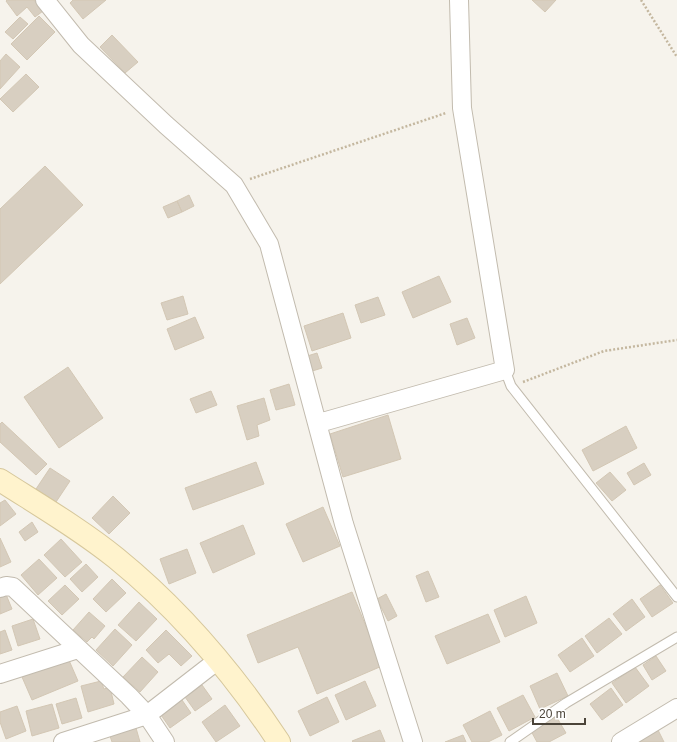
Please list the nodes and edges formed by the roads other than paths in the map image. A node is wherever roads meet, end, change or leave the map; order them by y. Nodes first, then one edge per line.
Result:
1 (45, 0) edge
2 (459, 0) edge
3 (508, 378) junction
4 (319, 423) junction
5 (1, 482) edge
6 (0, 588) edge
7 (677, 597) edge
8 (677, 637) edge
9 (78, 649) junction
10 (218, 660) junction
11 (0, 674) edge
12 (677, 708) edge
13 (147, 715) junction
14 (63, 742) edge
15 (165, 742) edge
16 (279, 742) edge
17 (413, 742) edge
18 (510, 742) edge
19 (621, 742) edge

1 - 4 street
2 - 3 street
3 - 4 street
3 - 7 lane
4 - 17 street
5 - 10 street
6 - 9 street
8 - 18 lane
9 - 11 street
9 - 13 street
10 - 13 street
10 - 16 street
12 - 19 street
13 - 14 street
13 - 15 street

